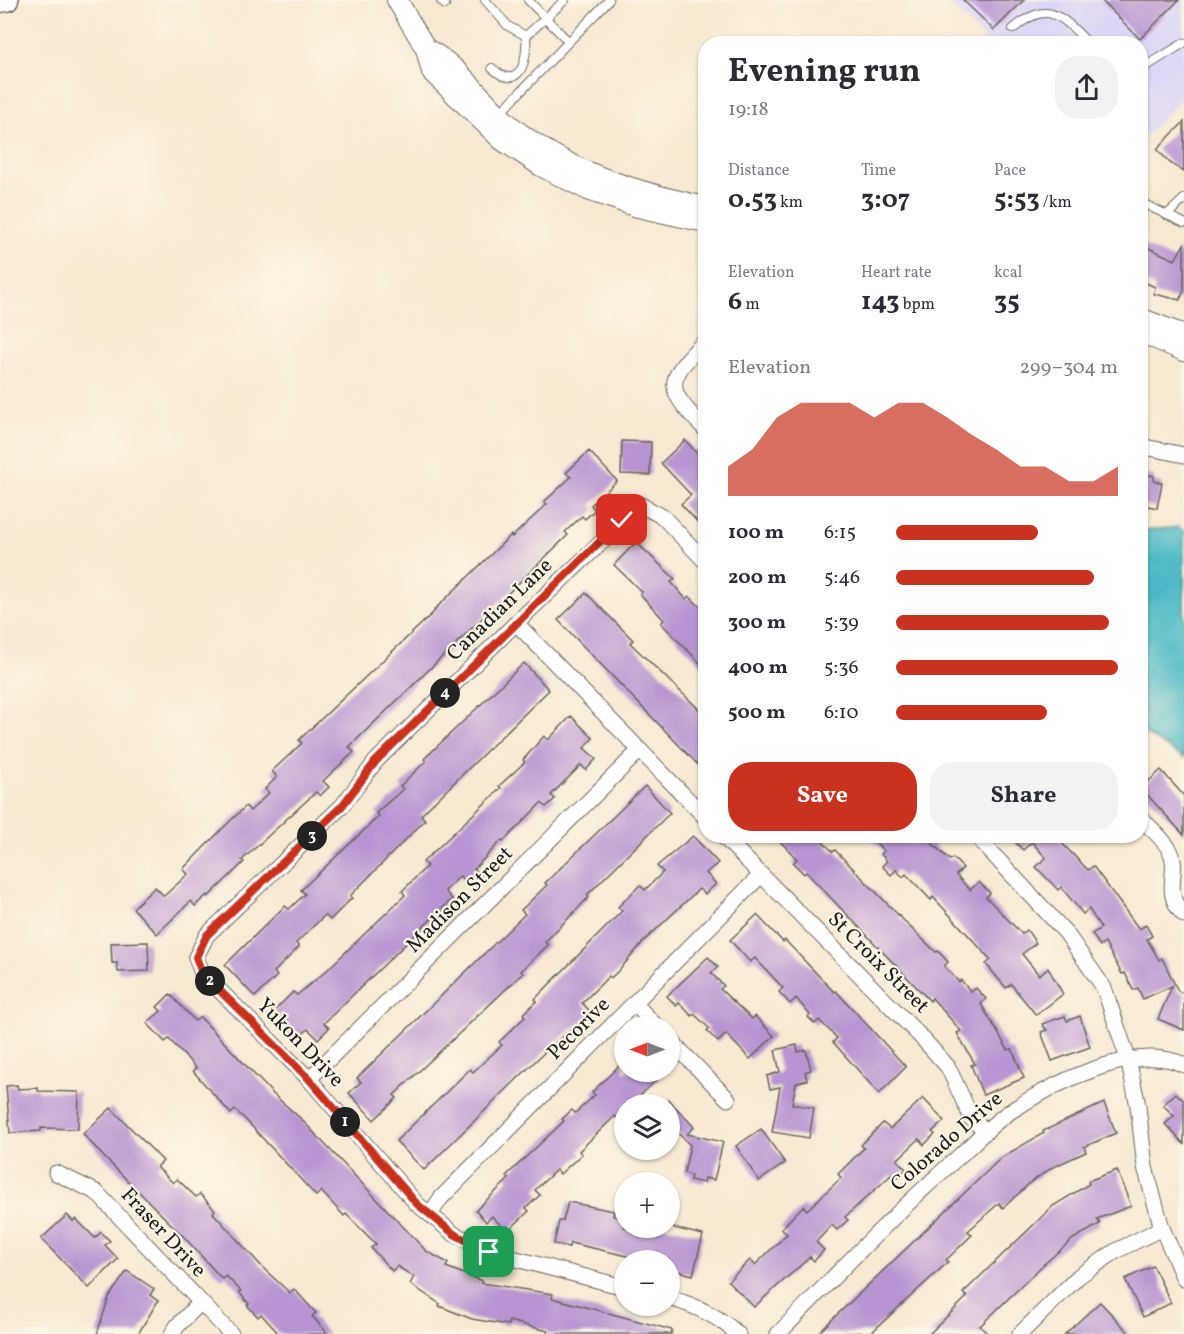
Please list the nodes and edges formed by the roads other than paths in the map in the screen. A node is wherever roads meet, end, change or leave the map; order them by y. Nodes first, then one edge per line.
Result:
1 (7, 0) edge
2 (397, 0) edge
3 (485, 0) edge
4 (528, 0) edge
5 (565, 0) edge
6 (609, 0) edge
7 (0, 1) edge
8 (546, 19) junction
9 (1013, 29) dead end
10 (526, 36) junction
11 (1081, 36) edge
12 (568, 41) junction
13 (1184, 43) edge
14 (1148, 65) edge
15 (492, 68) dead end
16 (493, 122) junction
17 (1184, 199) edge
18 (698, 205) edge
19 (1148, 206) edge
20 (1167, 215) junction
21 (698, 220) edge
22 (1184, 223) edge
23 (1148, 321) edge
24 (1184, 335) edge
25 (1148, 336) edge
26 (698, 348) edge
27 (1184, 351) edge
28 (698, 422) edge
29 (1148, 448) edge
30 (1184, 455) edge
31 (698, 554) edge
32 (516, 623) junction
33 (640, 750) junction
34 (698, 810) edge
35 (1148, 826) edge
36 (730, 843) edge
37 (982, 843) edge
38 (761, 874) junction
39 (1184, 915) edge
40 (196, 957) joint
41 (634, 1003) junction
42 (646, 1016) edge
43 (680, 1050) edge
44 (1128, 1059) junction
45 (1184, 1065) edge
46 (309, 1079) junction
47 (728, 1099) dead end
48 (986, 1132) junction
49 (56, 1173) dead end
50 (430, 1214) junction
51 (1162, 1228) junction
52 (1184, 1279) edge
53 (614, 1284) edge
54 (680, 1301) edge
55 (200, 1303) junction
56 (172, 1334) edge
57 (231, 1334) edge
58 (738, 1334) edge
59 (778, 1334) edge
60 (1020, 1334) edge

1 - 7 main road
2 - 16 street
3 - 10 lane
4 - 8 lane
5 - 8 lane
6 - 12 lane
8 - 10 lane
8 - 12 lane
9 - 11 lane
10 - 15 lane
12 - 16 lane
13 - 14 lane
16 - 18 street
16 - 21 street
17 - 20 lane
19 - 20 lane
20 - 22 lane
23 - 24 street
25 - 27 street
26 - 28 street
29 - 30 street
31 - 32 street, Canadian Lane
32 - 33 street
32 - 40 street, Canadian Lane
33 - 34 street
33 - 46 street, Madison Street
35 - 39 street
36 - 38 street, St Croix Street
37 - 44 street
38 - 41 street, Pecorive
38 - 48 street, St Croix Street
40 - 46 street, Yukon Drive
41 - 42 street
41 - 50 street, Pecorive
43 - 47 street
44 - 45 street, Colorado Drive
44 - 48 street, Colorado Drive
44 - 51 street
46 - 50 street, Yukon Drive
48 - 59 street, Colorado Drive
49 - 55 street, Fraser Drive
50 - 53 street, Yukon Drive
51 - 52 street
51 - 60 street
54 - 58 street
55 - 56 street
55 - 57 street, Fraser Drive

